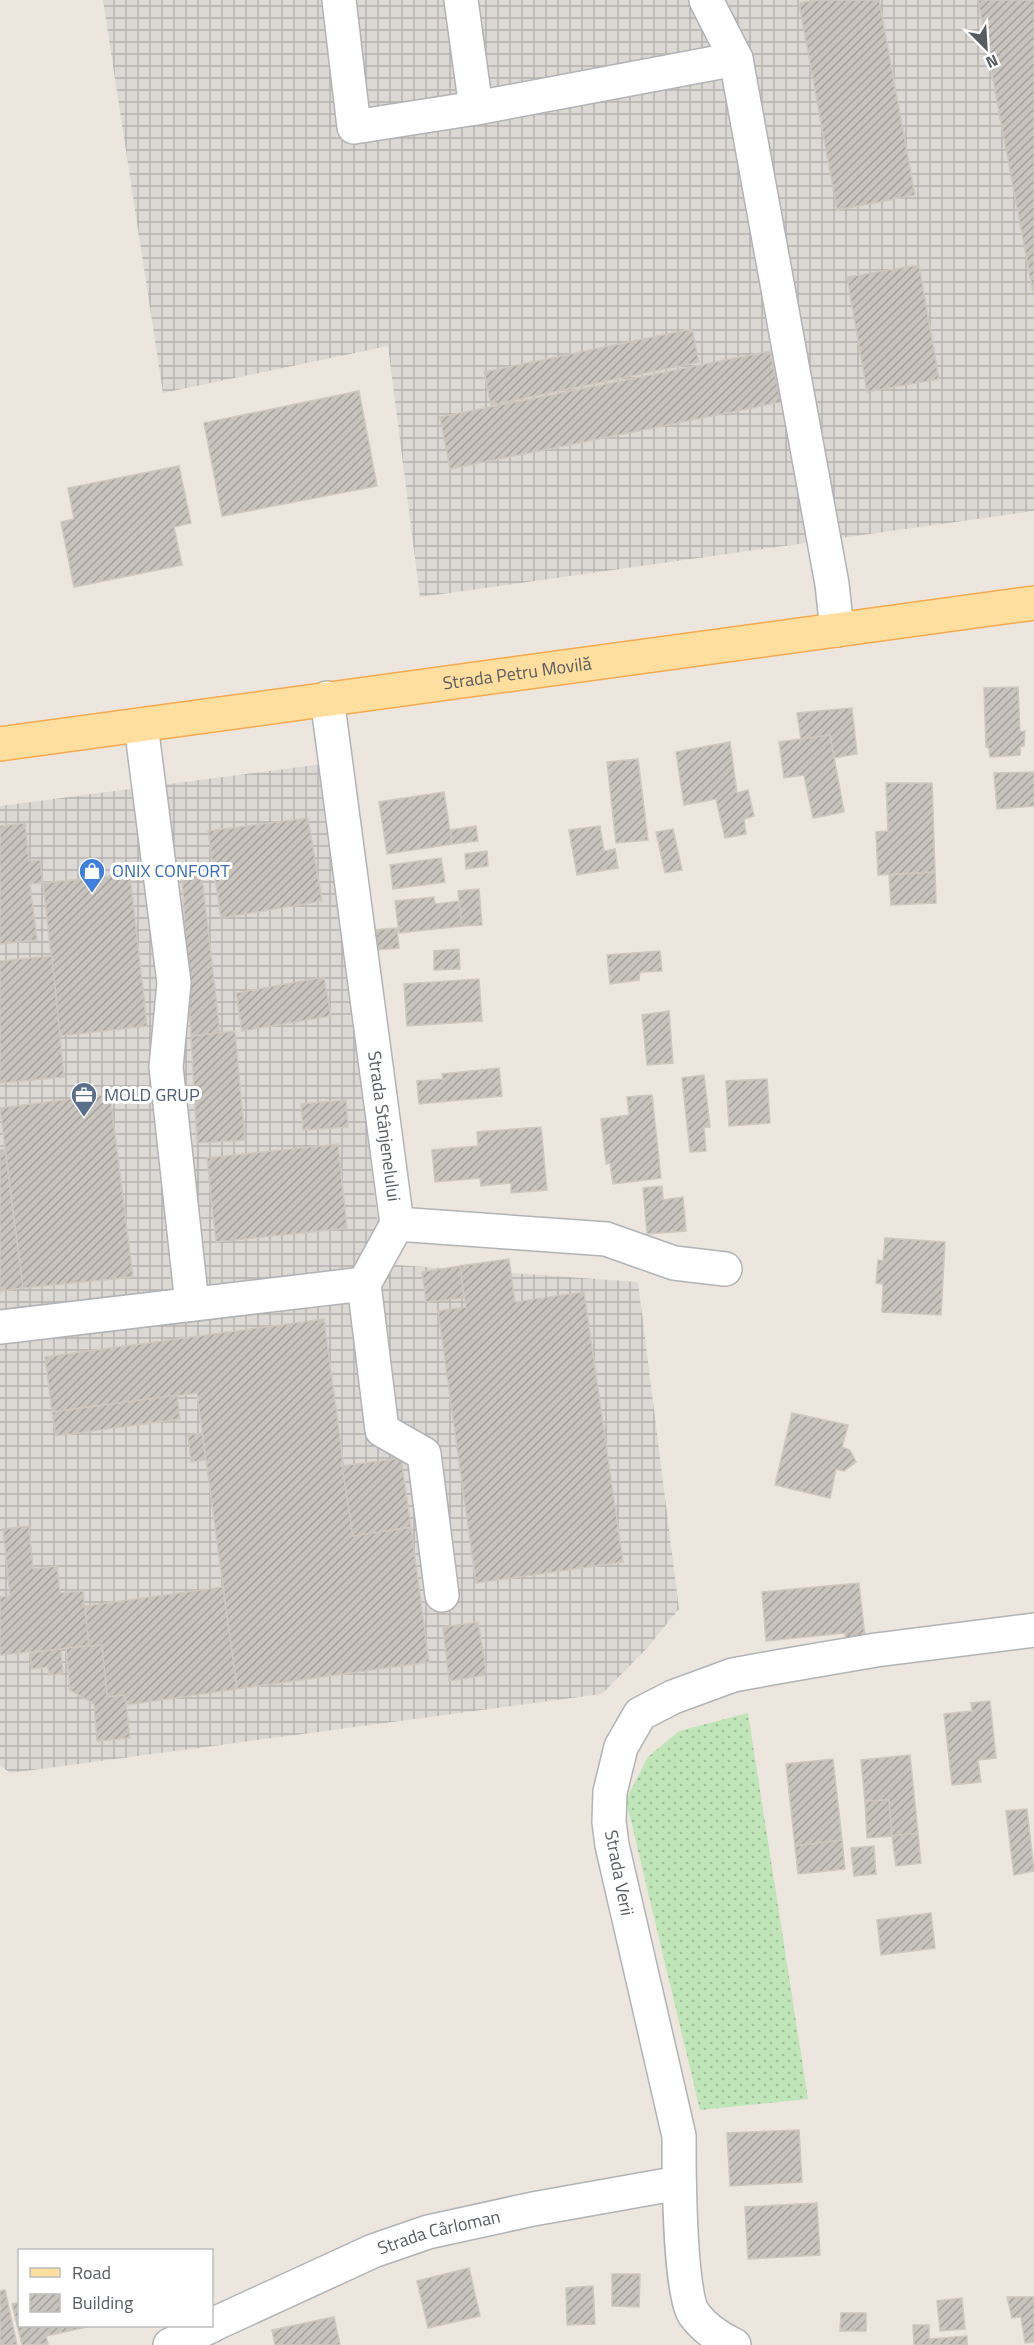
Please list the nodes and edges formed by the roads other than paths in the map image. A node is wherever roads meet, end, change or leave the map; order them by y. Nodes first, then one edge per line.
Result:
1 (339, 0) edge
2 (462, 0) edge
3 (706, 0) edge
4 (736, 59) junction
5 (476, 108) junction
6 (1034, 603) edge
7 (837, 630) junction
8 (327, 698) junction
9 (141, 724) junction
10 (0, 744) edge
11 (398, 1224) junction
12 (725, 1269) dead end
13 (364, 1284) junction
14 (192, 1304) junction
15 (0, 1328) edge
16 (442, 1595) dead end
17 (1034, 1630) edge
18 (679, 2183) junction
19 (213, 2324) edge
20 (207, 2327) edge
21 (170, 2345) edge
22 (734, 2345) edge

1 - 5 street
2 - 5 street
3 - 4 street
4 - 5 street
4 - 7 street
6 - 7 main road, Strada Petru Movilă
7 - 8 main road, Strada Petru Movilă
8 - 9 main road, Strada Petru Movilă
8 - 11 street, Strada Stânjenelului
9 - 10 main road, Strada Petru Movilă
9 - 14 street
11 - 12 street, Strada Stânjenelului
11 - 13 street
13 - 14 street
13 - 16 street
14 - 15 street
17 - 18 street, Strada Verii
18 - 19 street, Strada Cârloman
18 - 22 street, Strada Verii
20 - 21 street, Strada Cârloman

